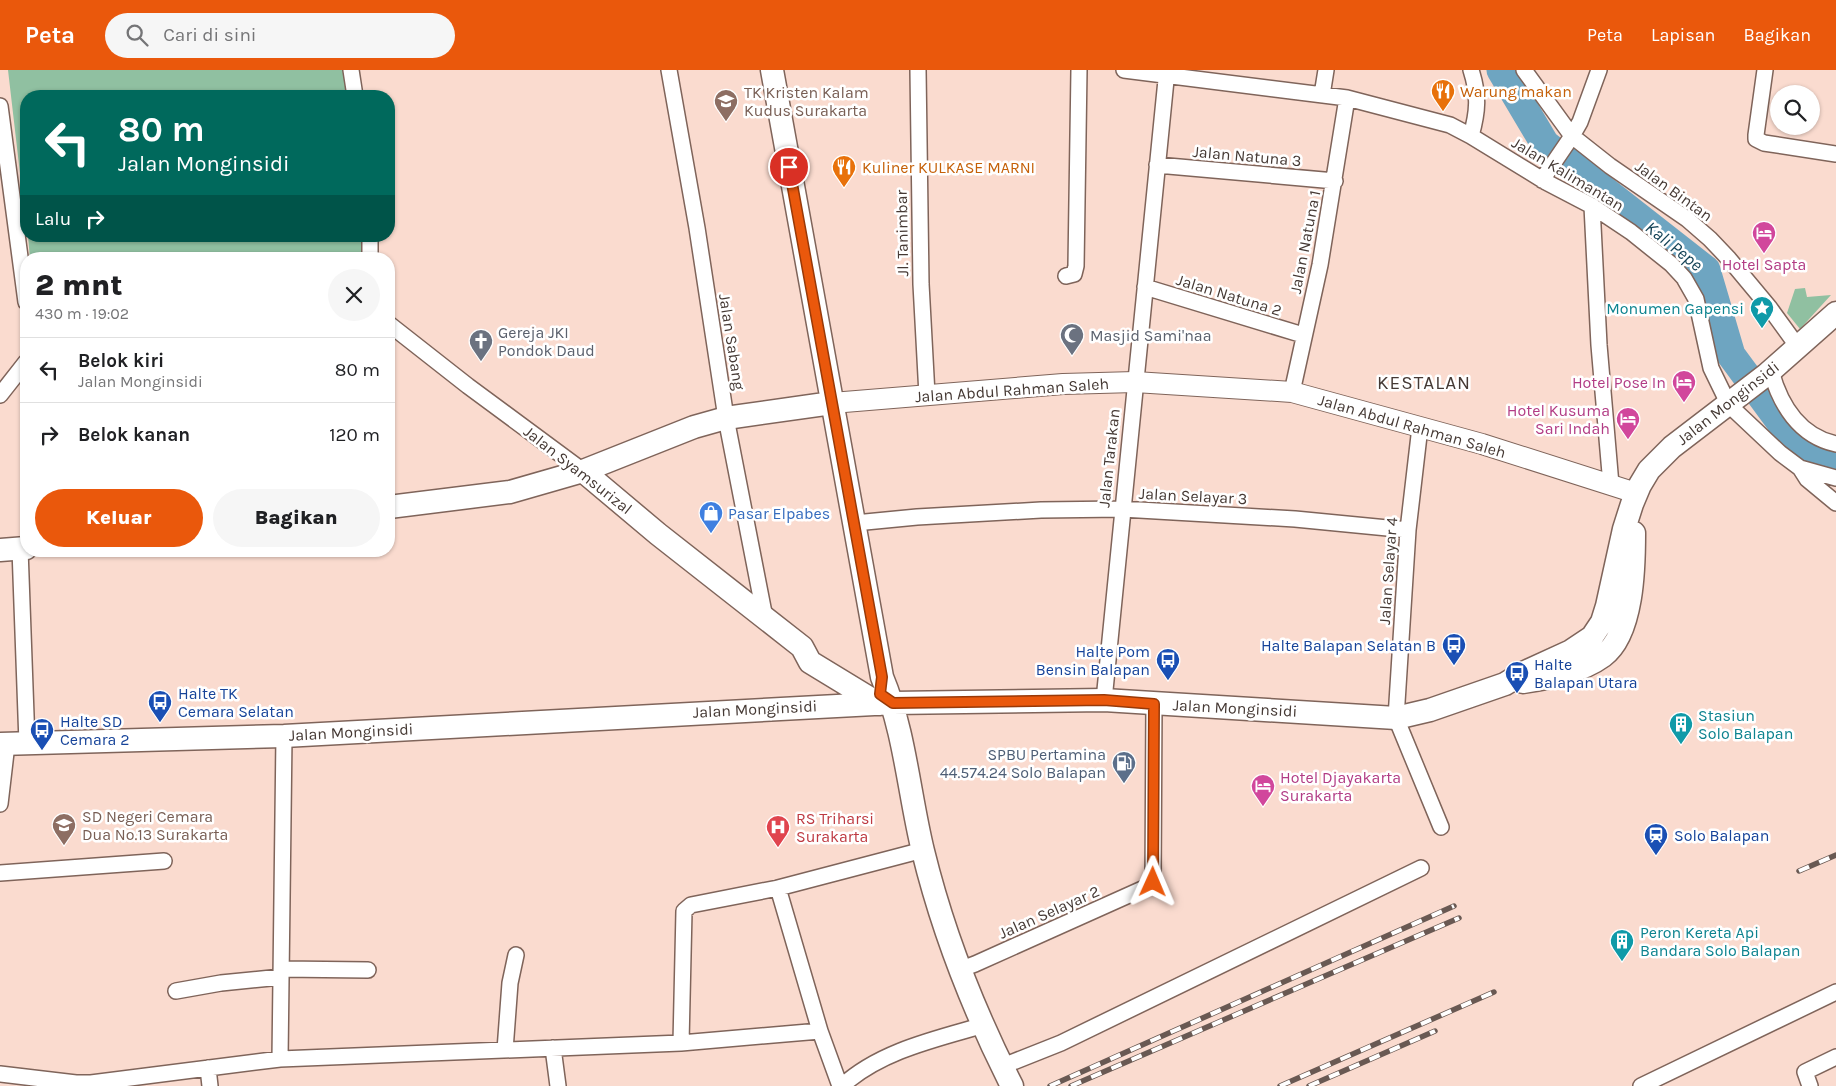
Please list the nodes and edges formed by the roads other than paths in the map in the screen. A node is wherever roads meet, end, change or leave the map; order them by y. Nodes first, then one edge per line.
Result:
1 (351, 70) edge
2 (669, 70) edge
3 (772, 70) edge
4 (918, 70) edge
5 (1079, 70) edge
6 (1124, 70) edge
7 (1326, 70) edge
8 (1471, 70) edge
9 (1524, 70) edge
10 (1600, 70) edge
11 (1765, 70) edge
12 (1166, 72) edge
13 (354, 90) edge
14 (1322, 95) junction
15 (1347, 98) junction
16 (0, 106) edge
17 (1472, 136) junction
18 (1572, 136) junction
19 (1836, 154) edge
20 (1157, 165) junction
21 (1544, 176) junction
22 (1335, 181) junction
23 (1592, 206) junction
24 (20, 257) edge
25 (1066, 276) dead end
26 (1145, 287) junction
27 (1836, 313) edge
28 (395, 329) edge
29 (1303, 335) junction
30 (1798, 347) junction
31 (20, 370) edge
32 (1769, 373) junction
33 (1135, 382) junction
34 (1292, 392) junction
35 (0, 395) edge
36 (926, 395) junction
37 (1732, 402) junction
38 (832, 403) junction
39 (726, 418) junction
40 (1420, 427) junction
41 (1836, 444) edge
42 (1800, 468) junction
43 (583, 471) junction
44 (1836, 478) edge
45 (1611, 486) junction
46 (1634, 498) junction
47 (1836, 503) edge
48 (395, 506) edge
49 (1122, 509) junction
50 (855, 523) junction
51 (1408, 530) junction
52 (15, 549) edge
53 (765, 618) junction
54 (884, 694) junction
55 (1104, 700) junction
56 (1154, 704) junction
57 (1396, 718) junction
58 (284, 736) junction
59 (11, 744) edge
60 (0, 804) edge
61 (1441, 827) dead end
62 (916, 852) junction
63 (164, 861) dead end
64 (1421, 868) dead end
65 (0, 873) edge
66 (778, 888) junction
67 (516, 955) dead end
68 (368, 970) dead end
69 (959, 970) junction
70 (281, 973) junction
71 (176, 991) dead end
72 (1836, 992) edge
73 (978, 1027) junction
74 (820, 1031) junction
75 (681, 1042) junction
76 (553, 1048) junction
77 (505, 1050) junction
78 (1836, 1056) edge
79 (280, 1059) junction
80 (208, 1068) junction
81 (0, 1074) edge
82 (1005, 1079) edge
83 (18, 1081) edge
84 (71, 1084) edge
85 (210, 1086) edge
86 (558, 1086) edge
87 (841, 1086) edge
88 (1641, 1086) edge
89 (1810, 1086) edge

1 - 13 street
2 - 39 street, Jalan Sabang
3 - 38 main road
4 - 36 street, Jl. Tanimbar
5 - 25 street
6 - 12 street, Jalan Kalimantan
7 - 14 street
8 - 17 street
9 - 18 street, Jalan Bintan
10 - 18 street
11 - 19 street
12 - 14 street, Jalan Kalimantan
12 - 20 street, Jalan Tarakan
14 - 15 street, Jalan Kalimantan
15 - 17 street, Jalan Kalimantan
15 - 22 street, Jalan Natuna 1
16 - 24 street
17 - 21 street, Jalan Kalimantan
18 - 21 street
18 - 30 street, Jalan Bintan
20 - 22 street, Jalan Natuna 3
20 - 26 street, Jalan Tarakan
21 - 23 street, Jalan Kalimantan
22 - 29 street, Jalan Natuna 1
23 - 37 street, Jalan Kalimantan
23 - 45 street
26 - 29 street, Jalan Natuna 2
26 - 33 street, Jalan Tarakan
27 - 30 main road, Jalan Monginsidi
28 - 43 street, Jalan Syamsurizal
29 - 34 street, Jalan Natuna 1
30 - 32 main road, Jalan Monginsidi
31 - 35 street
32 - 37 main road, Jalan Monginsidi
32 - 41 street
33 - 34 street, Jalan Abdul Rahman Saleh
33 - 36 street, Jalan Abdul Rahman Saleh
33 - 49 street, Jalan Tarakan
34 - 40 street, Jalan Abdul Rahman Saleh
36 - 38 street, Jalan Abdul Rahman Saleh
37 - 42 street
37 - 46 main road, Jalan Monginsidi
38 - 39 main road, Jalan Abdul Rahman Saleh
38 - 50 main road
39 - 43 main road, Jalan Abdul Rahman Saleh
39 - 53 street, Jalan Sabang
40 - 45 street, Jalan Abdul Rahman Saleh
40 - 51 street, Jalan Selayar 4
42 - 44 street
42 - 47 street
43 - 48 main road, Jalan Abdul Rahman Saleh
43 - 53 main road, Jalan Syamsurizal
45 - 46 street, Jalan Abdul Rahman Saleh
46 - 57 main road, Jalan Monginsidi
49 - 50 street, Jalan Selayar 3
49 - 51 street, Jalan Selayar 3
49 - 55 street, Jalan Tarakan
50 - 54 main road
51 - 57 street, Jalan Selayar 4
52 - 59 street
53 - 54 main road, Jalan Syamsurizal
54 - 55 main road, Jalan Monginsidi
54 - 58 main road, Jalan Monginsidi
54 - 62 main road
55 - 56 main road, Jalan Monginsidi
56 - 57 main road, Jalan Monginsidi
56 - 69 street, Jalan Selayar 2
57 - 61 street
58 - 59 main road, Jalan Monginsidi
58 - 70 street
59 - 60 street
62 - 66 street
62 - 69 main road
62 - 73 main road
63 - 65 street
64 - 82 street
66 - 74 street
66 - 75 street
67 - 77 street
68 - 70 street
69 - 73 main road
70 - 71 street
70 - 79 street
72 - 88 street
73 - 82 main road
73 - 87 street
74 - 75 street
74 - 87 street
75 - 76 street
76 - 77 street
76 - 86 street
77 - 79 street
78 - 89 street
79 - 80 street
80 - 84 street
80 - 85 street
81 - 83 street
83 - 84 street

